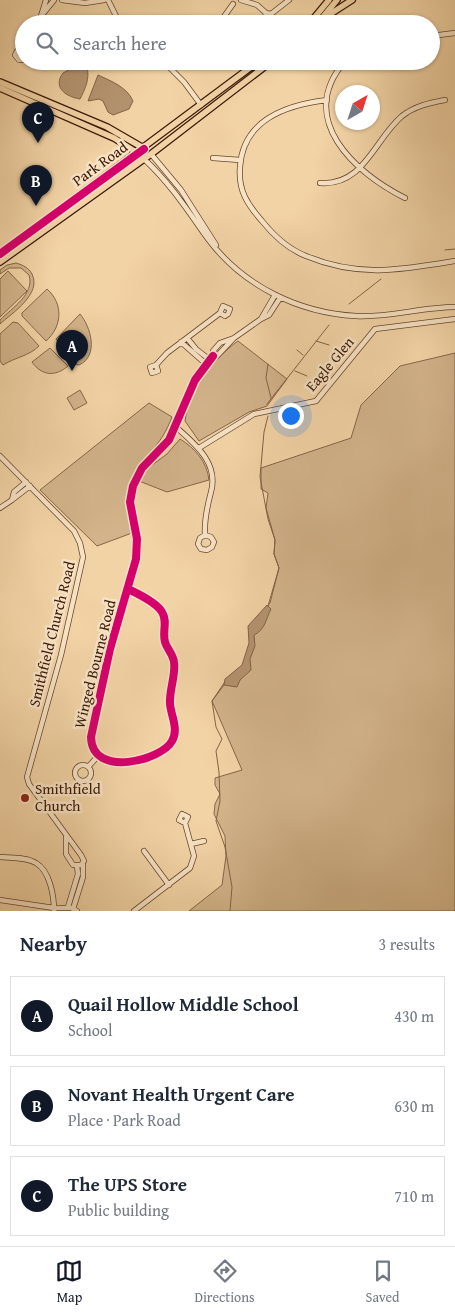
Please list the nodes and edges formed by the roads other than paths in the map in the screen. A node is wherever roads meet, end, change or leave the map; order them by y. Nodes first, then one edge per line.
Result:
1 (46, 0) edge
2 (54, 0) edge
3 (62, 0) edge
4 (104, 0) edge
5 (108, 0) edge
6 (241, 0) edge
7 (289, 0) edge
8 (329, 0) edge
9 (337, 0) edge
10 (352, 0) edge
11 (233, 4) dead end
12 (41, 15) edge
13 (42, 15) edge
14 (116, 15) edge
15 (225, 15) edge
16 (267, 15) edge
17 (269, 15) edge
18 (316, 15) edge
19 (325, 15) edge
20 (330, 15) edge
21 (455, 33) edge
22 (440, 35) edge
23 (172, 70) edge
24 (247, 70) edge
25 (260, 70) edge
26 (339, 70) edge
27 (0, 82) edge
28 (0, 88) edge
29 (327, 100) junction
30 (445, 100) dead end
31 (201, 106) junction
32 (144, 149) junction
33 (138, 154) junction
34 (151, 154) junction
35 (213, 158) dead end
36 (144, 159) junction
37 (240, 160) junction
38 (359, 168) junction
39 (320, 183) dead end
40 (405, 198) dead end
41 (218, 249) junction
42 (1, 258) edge
43 (455, 261) edge
44 (277, 296) junction
45 (455, 307) edge
46 (220, 312) dead end
47 (455, 319) edge
48 (186, 338) junction
49 (181, 342) junction
50 (211, 358) junction
51 (206, 364) junction
52 (156, 365) dead end
53 (176, 427) junction
54 (198, 448) junction
55 (0, 456) edge
56 (28, 484) junction
57 (0, 508) edge
58 (205, 535) dead end
59 (128, 589) junction
60 (98, 756) junction
61 (88, 767) dead end
62 (185, 823) dead end
63 (66, 836) junction
64 (204, 841) dead end
65 (191, 844) junction
66 (144, 851) dead end
67 (0, 857) edge
68 (83, 864) junction
69 (77, 866) junction
70 (169, 885) junction
71 (0, 900) edge
72 (73, 909) edge
73 (54, 910) edge
74 (134, 911) edge

1 - 12 street
2 - 13 street
3 - 4 street
5 - 14 street
6 - 16 street
7 - 17 street
8 - 18 main road
9 - 19 main road
10 - 20 main road
11 - 15 street
21 - 22 street
23 - 31 street
24 - 31 main road, Park Road
25 - 34 main road, Park Road
26 - 29 street
27 - 32 main road
28 - 33 main road
29 - 37 street
29 - 38 street
30 - 38 street
31 - 32 main road, Park Road
32 - 33 main road, Park Road
32 - 34 main road
33 - 36 main road
33 - 42 main road, Park Road
34 - 36 main road, Park Road
34 - 41 street
35 - 37 street
36 - 41 street
36 - 42 main road, Park Road
37 - 43 street
38 - 39 street
38 - 40 street
41 - 44 street
44 - 45 street
44 - 50 street, Winged Bourne Road
46 - 48 street
47 - 54 street, Eagle Glen
48 - 49 street
48 - 50 street
49 - 51 street
49 - 52 street
50 - 51 street, Winged Bourne Road
51 - 53 street, Winged Bourne Road
53 - 54 street
53 - 59 street, Winged Bourne Road
54 - 58 street
55 - 56 street, Smithfield Church Road
56 - 57 street
56 - 63 street, Smithfield Church Road
59 - 60 street, Winged Bourne Road
59 - 60 street, Winged Bourne Road
60 - 61 street
62 - 65 street
63 - 68 street, Smithfield Church Road
63 - 69 street, Smithfield Church Road
64 - 65 street
65 - 70 street
66 - 70 street
67 - 73 street
68 - 69 street
68 - 72 street
69 - 72 street
70 - 74 street
71 - 73 street
72 - 73 street

